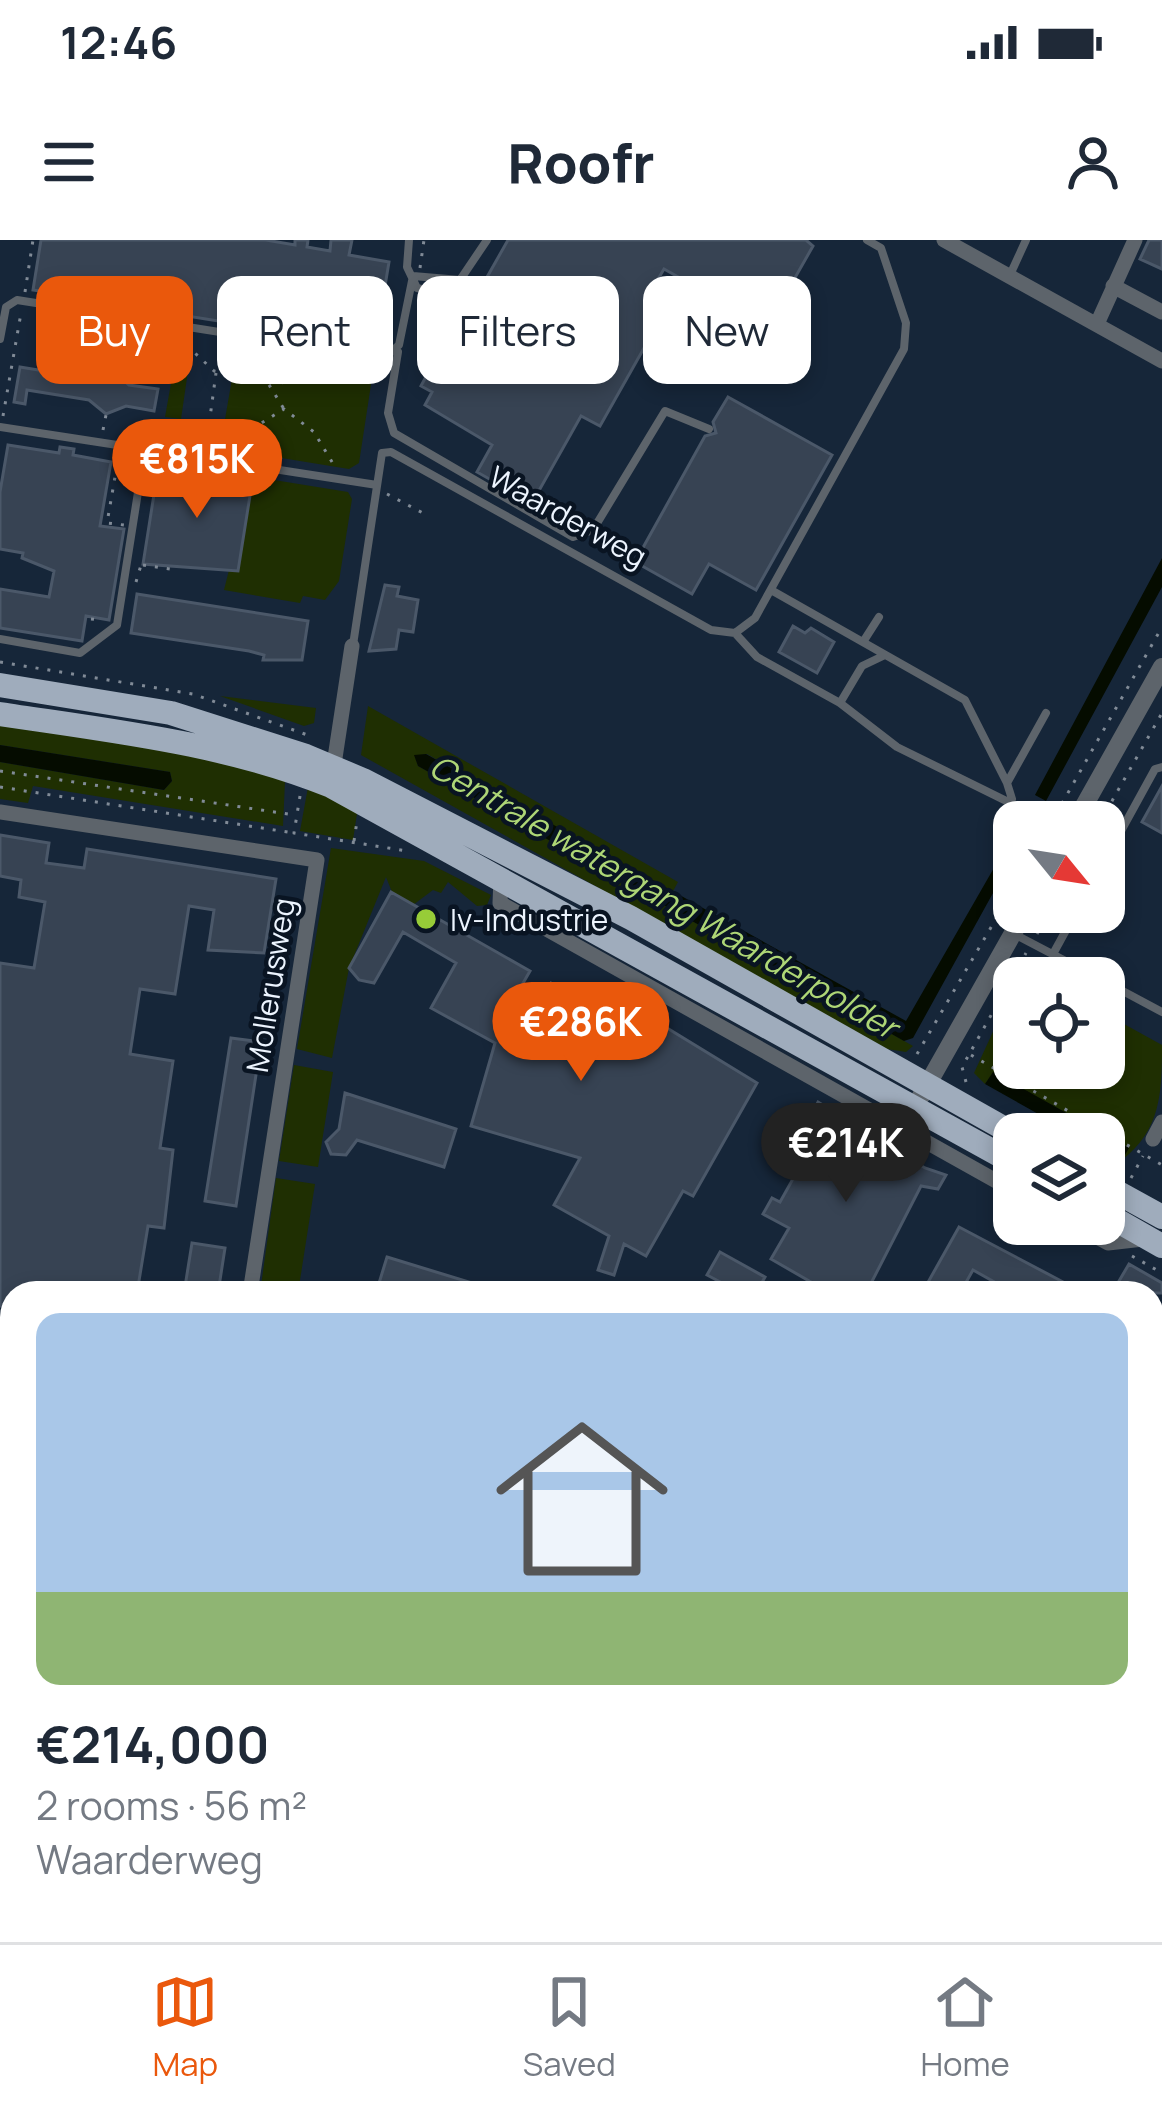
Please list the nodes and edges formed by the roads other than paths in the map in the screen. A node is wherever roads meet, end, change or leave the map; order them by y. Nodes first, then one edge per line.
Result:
1 (409, 240) edge
2 (488, 240) edge
3 (867, 240) edge
4 (944, 240) edge
5 (1026, 240) edge
6 (1135, 240) edge
7 (1010, 276) junction
8 (411, 280) junction
9 (1113, 286) junction
10 (417, 288) edge
11 (1162, 312) edge
12 (1096, 324) junction
13 (217, 332) edge
14 (0, 339) edge
15 (276, 341) joint
16 (399, 345) junction
17 (393, 354) edge
18 (1162, 361) edge
19 (1, 427) edge
20 (709, 429) dead end
21 (146, 448) junction
22 (376, 485) junction
23 (771, 590) junction
24 (879, 617) dead end
25 (735, 633) junction
26 (0, 639) edge
27 (863, 642) junction
28 (352, 646) joint
29 (886, 655) junction
30 (1162, 667) edge
31 (0, 686) edge
32 (840, 703) junction
33 (1046, 713) dead end
34 (0, 714) edge
35 (1162, 767) edge
36 (332, 776) junction
37 (1007, 783) junction
38 (1013, 800) joint
39 (1087, 801) edge
40 (0, 812) edge
41 (1125, 824) edge
42 (501, 877) junction
43 (1012, 933) joint
44 (1064, 933) edge
45 (1053, 954) junction
46 (1059, 957) edge
47 (1125, 993) edge
48 (1162, 1012) edge
49 (921, 1096) junction
50 (993, 1122) edge
51 (1162, 1122) edge
52 (1153, 1139) road end
53 (993, 1148) edge
54 (993, 1179) edge
55 (1125, 1204) edge
56 (1125, 1221) edge
57 (1157, 1234) edge
58 (1125, 1241) edge
59 (252, 1281) edge

1 - 8 lane
2 - 8 lane
3 - 23 lane
4 - 7 street
5 - 7 lane
6 - 9 street
7 - 12 street
8 - 10 lane
8 - 16 lane
9 - 11 street
9 - 12 street
12 - 18 street
13 - 14 lane
15 - 15 lane
16 - 17 lane
16 - 20 lane
19 - 21 lane
21 - 22 lane
21 - 26 lane
22 - 25 lane, Waarderweg
22 - 28 lane
23 - 25 lane
23 - 27 lane
24 - 27 lane
25 - 32 lane
27 - 29 lane
28 - 36 street
29 - 32 lane
29 - 37 lane
30 - 39 street
31 - 36 main road
32 - 38 lane
33 - 37 lane
34 - 36 main road
35 - 41 lane
36 - 42 main road
36 - 49 main road
37 - 38 lane
40 - 59 street, Mollerusweg
42 - 49 main road
42 - 54 street
43 - 45 lane
43 - 49 street
44 - 45 lane
45 - 46 lane
47 - 48 lane
49 - 50 main road
49 - 53 main road
51 - 52 street
55 - 57 main road
56 - 57 main road
57 - 58 street

